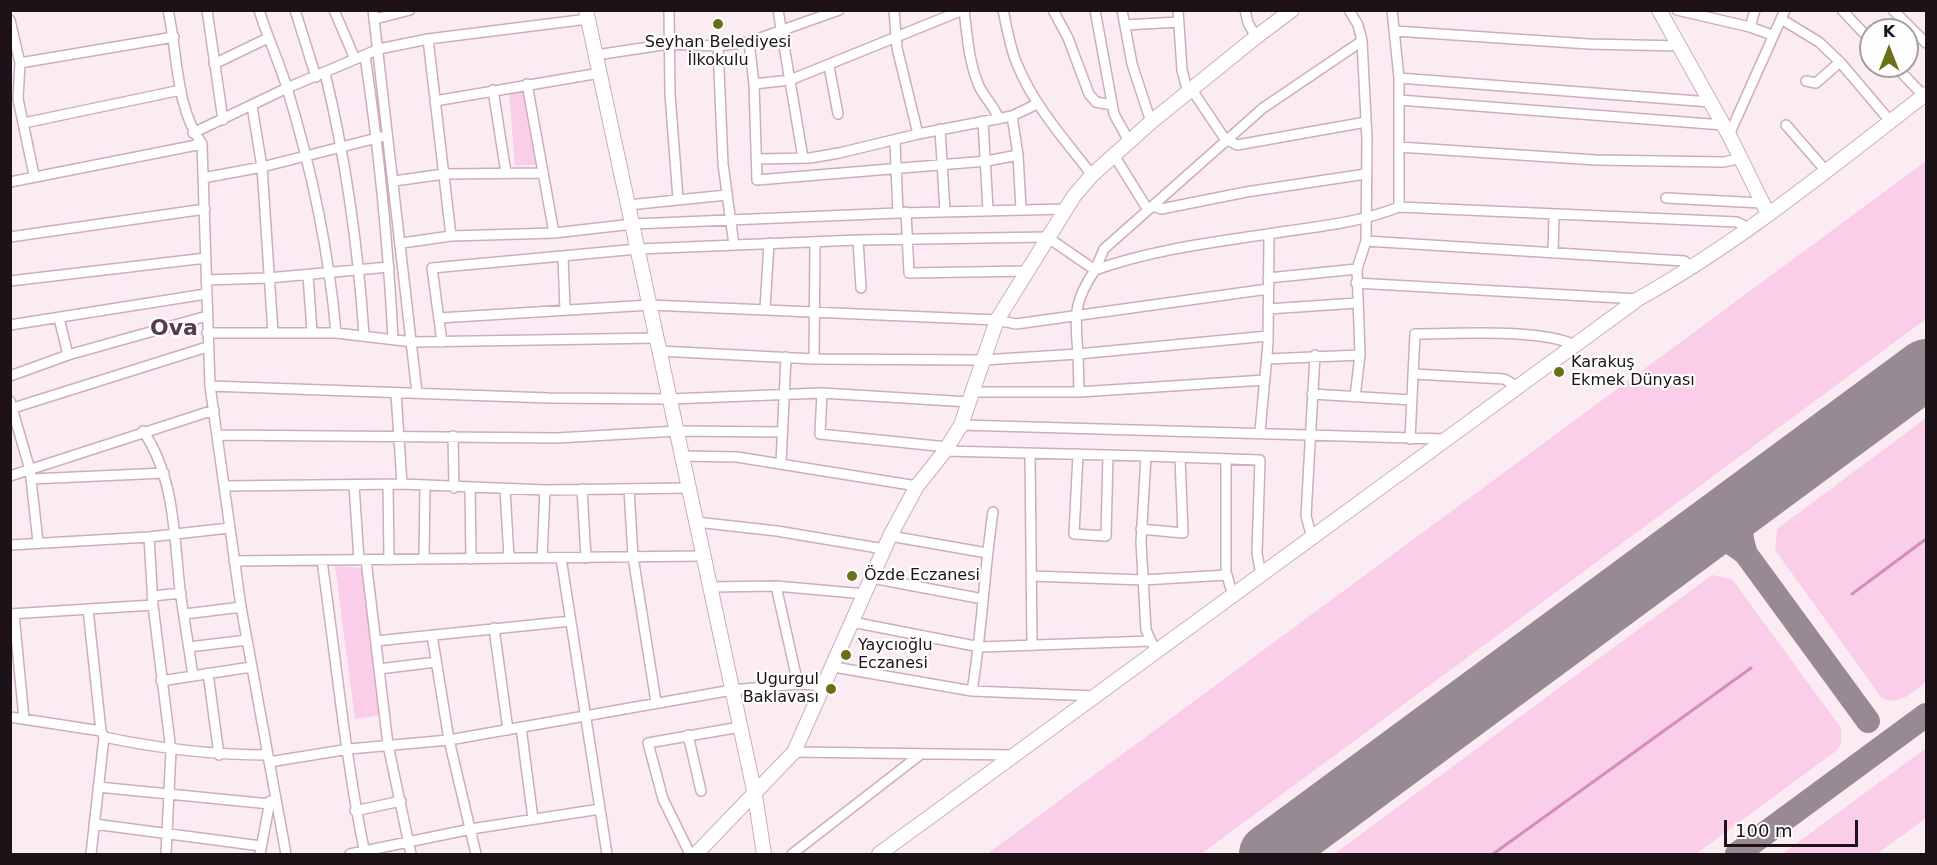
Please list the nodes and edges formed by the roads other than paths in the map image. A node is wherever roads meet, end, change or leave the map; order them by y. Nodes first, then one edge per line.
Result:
1 (168, 10) edge
2 (207, 10) edge
3 (259, 10) edge
4 (295, 10) edge
5 (334, 10) edge
6 (410, 10) edge
7 (669, 10) edge
8 (778, 10) edge
9 (839, 10) edge
10 (894, 10) edge
11 (963, 10) edge
12 (1004, 10) edge
13 (1053, 10) edge
14 (1095, 10) edge
15 (1122, 10) edge
16 (1178, 10) edge
17 (1245, 10) edge
18 (1292, 10) edge
19 (1349, 10) edge
20 (1392, 10) edge
21 (1659, 10) edge
22 (1677, 10) edge
23 (1755, 10) edge
24 (1842, 10) edge
25 (1893, 10) edge
26 (1689, 12) edge
27 (824, 13) edge
28 (374, 15) edge
29 (587, 15) edge
30 (1783, 15) edge
31 (10, 20) edge
32 (1179, 22) junction
33 (1125, 25) junction
34 (1750, 27) junction
35 (1859, 28) edge
36 (781, 31) junction
37 (1395, 31) junction
38 (12, 34) edge
39 (1772, 35) junction
40 (174, 37) junction
41 (897, 37) junction
42 (1256, 37) junction
43 (268, 38) junction
44 (428, 39) junction
45 (1362, 41) junction
46 (749, 42) junction
47 (669, 44) junction
48 (1926, 44) edge
49 (718, 46) junction
50 (1680, 46) junction
51 (379, 49) junction
52 (596, 55) junction
53 (365, 56) junction
54 (355, 59) junction
55 (1840, 62) junction
56 (20, 63) junction
57 (214, 63) junction
58 (829, 66) junction
59 (600, 73) junction
60 (321, 75) junction
61 (1399, 78) junction
62 (1907, 78) edge
63 (790, 80) junction
64 (1806, 81) dead end
65 (527, 84) junction
66 (754, 84) junction
67 (287, 88) junction
68 (181, 90) junction
69 (494, 90) junction
70 (1190, 92) junction
71 (1925, 95) edge
72 (14, 100) edge
73 (1400, 100) junction
74 (435, 101) junction
75 (1710, 102) junction
76 (1036, 104) junction
77 (1112, 105) junction
78 (252, 106) junction
79 (838, 114) dead end
80 (1012, 116) junction
81 (10, 117) edge
82 (999, 118) junction
83 (23, 119) junction
84 (223, 120) junction
85 (983, 121) junction
86 (1151, 122) junction
87 (1366, 122) junction
88 (1890, 122) junction
89 (1786, 125) dead end
90 (940, 129) junction
91 (1726, 130) junction
92 (193, 133) junction
93 (389, 134) junction
94 (918, 134) junction
95 (377, 138) junction
96 (1225, 139) junction
97 (895, 141) junction
98 (1130, 143) junction
99 (202, 144) junction
100 (343, 147) junction
101 (1399, 147) junction
102 (305, 155) junction
103 (1018, 155) junction
104 (1115, 157) junction
105 (803, 158) junction
106 (1741, 158) junction
107 (756, 159) junction
108 (987, 161) junction
109 (943, 165) junction
110 (262, 167) junction
111 (896, 168) junction
112 (1826, 171) junction
113 (506, 173) junction
114 (543, 173) junction
115 (444, 174) junction
116 (1366, 174) junction
117 (34, 175) junction
118 (1092, 175) junction
119 (203, 178) junction
120 (394, 181) junction
121 (10, 182) edge
122 (727, 195) junction
123 (1666, 198) dead end
124 (678, 199) junction
125 (628, 205) junction
126 (1399, 207) junction
127 (1150, 208) junction
128 (205, 209) junction
129 (1021, 209) junction
130 (1065, 209) junction
131 (1764, 209) junction
132 (988, 210) junction
133 (945, 211) junction
134 (902, 213) junction
135 (1554, 214) junction
136 (731, 219) junction
137 (1366, 220) junction
138 (633, 224) junction
139 (1750, 229) junction
140 (554, 233) junction
141 (1269, 235) junction
142 (452, 236) junction
143 (10, 237) edge
144 (1047, 237) junction
145 (858, 240) junction
146 (906, 241) junction
147 (1366, 241) junction
148 (815, 242) junction
149 (402, 243) junction
150 (769, 243) junction
151 (734, 245) junction
152 (638, 249) junction
153 (1553, 253) junction
154 (562, 256) junction
155 (206, 258) junction
156 (389, 267) junction
157 (1694, 268) junction
158 (360, 269) junction
159 (1357, 269) junction
160 (1095, 270) junction
161 (1028, 271) junction
162 (331, 273) junction
163 (308, 275) junction
164 (268, 278) junction
165 (1268, 278) junction
166 (206, 280) junction
167 (10, 281) edge
168 (1356, 283) junction
169 (861, 288) dead end
170 (1268, 289) junction
171 (207, 294) junction
172 (1638, 299) junction
173 (1357, 303) junction
174 (650, 305) junction
175 (765, 309) junction
176 (1268, 309) junction
177 (565, 310) junction
178 (814, 310) junction
179 (207, 316) junction
180 (1076, 316) junction
181 (59, 318) junction
182 (439, 318) junction
183 (997, 320) junction
184 (10, 325) edge
185 (312, 332) junction
186 (207, 333) junction
187 (273, 333) junction
188 (336, 333) junction
189 (364, 335) junction
190 (1268, 336) junction
191 (393, 338) junction
192 (413, 342) junction
193 (442, 342) junction
194 (658, 344) junction
195 (1576, 345) junction
196 (207, 347) junction
197 (1078, 354) junction
198 (68, 355) junction
199 (1315, 355) junction
200 (1360, 355) junction
201 (786, 357) junction
202 (1267, 358) junction
203 (814, 359) junction
204 (983, 360) junction
205 (1414, 374) junction
206 (10, 376) edge
207 (1265, 380) junction
208 (210, 386) junction
209 (1518, 387) junction
210 (1079, 392) junction
211 (396, 393) junction
212 (417, 393) junction
213 (784, 393) junction
214 (822, 393) junction
215 (1312, 394) junction
216 (971, 397) junction
217 (1355, 397) junction
218 (670, 399) junction
219 (1412, 400) junction
220 (11, 406) edge
221 (214, 410) junction
222 (961, 425) junction
223 (143, 431) junction
224 (677, 431) junction
225 (782, 432) junction
226 (1260, 432) junction
227 (1309, 434) junction
228 (217, 435) junction
229 (399, 435) junction
230 (453, 435) junction
231 (1410, 439) junction
232 (1446, 439) junction
233 (946, 449) junction
234 (1030, 453) junction
235 (1078, 454) junction
236 (682, 456) junction
237 (1108, 456) junction
238 (1146, 456) junction
239 (1180, 458) junction
240 (1226, 459) junction
241 (781, 463) junction
242 (164, 472) junction
243 (30, 475) junction
244 (10, 476) edge
245 (388, 484) junction
246 (402, 484) junction
247 (354, 485) junction
248 (224, 486) junction
249 (425, 486) junction
250 (917, 486) junction
251 (454, 488) junction
252 (470, 488) junction
253 (689, 488) junction
254 (505, 489) junction
255 (582, 489) junction
256 (629, 489) junction
257 (545, 490) junction
258 (993, 512) dead end
259 (696, 522) junction
260 (230, 528) junction
261 (1141, 529) junction
262 (175, 534) junction
263 (149, 537) junction
264 (1312, 538) junction
265 (38, 542) junction
266 (887, 542) junction
267 (10, 545) edge
268 (987, 553) junction
269 (703, 556) junction
270 (633, 557) junction
271 (509, 558) junction
272 (542, 558) junction
273 (561, 558) junction
274 (586, 558) junction
275 (424, 559) junction
276 (471, 559) junction
277 (362, 560) junction
278 (389, 560) junction
279 (234, 561) junction
280 (322, 561) junction
281 (1227, 575) junction
282 (1261, 575) junction
283 (1032, 576) junction
284 (872, 578) junction
285 (1143, 580) junction
286 (776, 586) junction
287 (709, 587) junction
288 (181, 593) junction
289 (865, 594) junction
290 (1233, 596) junction
291 (983, 599) junction
292 (153, 600) junction
293 (241, 607) junction
294 (88, 609) junction
295 (12, 614) edge
296 (185, 614) junction
297 (571, 621) junction
298 (852, 622) junction
299 (494, 628) junction
300 (432, 635) junction
301 (247, 640) junction
302 (376, 641) junction
303 (1032, 646) junction
304 (1154, 646) junction
305 (189, 647) junction
306 (980, 647) junction
307 (436, 662) junction
308 (251, 667) junction
309 (834, 667) junction
310 (379, 669) junction
311 (208, 673) junction
312 (193, 676) junction
313 (161, 681) junction
314 (798, 684) junction
315 (825, 686) junction
316 (732, 690) junction
317 (972, 691) junction
318 (1095, 696) junction
319 (656, 702) junction
320 (587, 716) junction
321 (10, 717) edge
322 (24, 719) junction
323 (740, 727) junction
324 (521, 728) junction
325 (508, 730) junction
326 (103, 734) junction
327 (688, 735) junction
328 (449, 740) junction
329 (388, 745) junction
330 (349, 749) junction
331 (171, 751) junction
332 (794, 752) junction
333 (921, 754) junction
334 (219, 755) junction
335 (1016, 755) junction
336 (269, 759) junction
337 (98, 787) junction
338 (273, 787) junction
339 (701, 791) dead end
340 (168, 795) junction
341 (755, 795) junction
342 (401, 801) junction
343 (270, 804) junction
344 (600, 809) junction
345 (355, 811) junction
346 (533, 819) junction
347 (94, 824) junction
348 (471, 829) junction
349 (168, 836) junction
350 (410, 841) junction
351 (260, 850) edge
352 (365, 853) edge
353 (91, 855) edge
354 (166, 855) edge
355 (286, 855) edge
356 (350, 855) edge
357 (411, 855) edge
358 (477, 855) edge
359 (607, 855) edge
360 (690, 855) edge
361 (696, 855) edge
362 (764, 855) edge
363 (792, 855) edge
364 (879, 855) edge

1 - 40 street
2 - 57 street
3 - 43 street
4 - 60 street
5 - 54 street
6 - 28 street
7 - 47 street
8 - 36 street
9 - 27 street
10 - 41 street
11 - 41 street
11 - 82 street
12 - 76 street
13 - 77 street
14 - 77 street
15 - 33 street
16 - 32 street
17 - 42 street
18 - 42 main road
19 - 45 street
20 - 37 street
21 - 50 main road
22 - 26 street
23 - 34 street
24 - 35 street
25 - 48 street
26 - 34 street
27 - 36 street
28 - 51 street
29 - 44 street
29 - 52 main road
30 - 39 street
30 - 55 street
31 - 38 street
32 - 33 street
32 - 70 street
33 - 86 street
34 - 39 street
36 - 46 street
36 - 63 street
37 - 50 street
37 - 61 street
38 - 56 street
39 - 91 street
40 - 56 street
40 - 68 street
41 - 58 street
41 - 94 street
42 - 70 main road
43 - 57 street
43 - 67 street
44 - 51 street
44 - 74 street
45 - 87 street
45 - 96 street
46 - 49 street
46 - 66 street
47 - 49 street
47 - 52 street
47 - 124 street
49 - 122 street
50 - 75 main road
51 - 53 street
51 - 93 street
52 - 59 main road
53 - 54 street
53 - 95 street
54 - 60 street
55 - 64 street
55 - 88 street
56 - 72 street
57 - 84 street
58 - 63 street
58 - 79 street
59 - 65 street
59 - 125 main road
60 - 67 street
60 - 100 street
61 - 73 street
61 - 75 street
62 - 71 street
63 - 66 street
63 - 105 street
65 - 69 street
65 - 114 street
66 - 107 street
67 - 78 street
67 - 102 street
68 - 83 street
68 - 92 street
69 - 74 street
69 - 113 street
70 - 86 main road
70 - 96 street
71 - 88 main road
72 - 83 street
73 - 91 street
73 - 101 street
74 - 115 street
75 - 91 main road
76 - 80 street
76 - 118 street
77 - 98 street
78 - 84 street
78 - 110 street
80 - 82 street
80 - 103 street
81 - 83 street
82 - 85 street
83 - 117 street
84 - 92 street
85 - 90 street
85 - 108 street
86 - 98 main road
87 - 96 street
87 - 116 street
88 - 112 main road
89 - 112 street
90 - 94 street
90 - 109 street
91 - 106 main road
92 - 99 street
93 - 95 street
93 - 120 street
94 - 97 street
95 - 100 street
95 - 156 street
96 - 127 street
97 - 105 street
97 - 111 street
98 - 104 main road
99 - 117 street
99 - 119 street
100 - 102 street
100 - 158 street
101 - 106 street
101 - 126 street
102 - 110 street
102 - 162 street
103 - 108 street
103 - 129 street
104 - 118 main road
104 - 127 street
105 - 107 street
106 - 131 main road
107 - 111 street
108 - 109 street
108 - 132 street
109 - 111 street
109 - 133 street
110 - 119 street
110 - 164 street
111 - 134 street
112 - 131 main road
113 - 114 street
113 - 115 street
114 - 140 street
115 - 120 street
115 - 142 street
116 - 127 street
116 - 137 street
117 - 121 street
118 - 130 main road
119 - 128 street
120 - 149 street
122 - 124 street
122 - 136 street
123 - 131 street
124 - 125 street
125 - 138 main road
126 - 135 street
126 - 137 street
127 - 160 street
128 - 143 street
128 - 155 street
129 - 130 street
129 - 132 street
130 - 144 main road
131 - 139 main road
132 - 133 street
133 - 134 street
134 - 136 street
134 - 146 street
135 - 139 street
135 - 153 street
136 - 138 street
136 - 151 street
137 - 141 street
137 - 147 street
138 - 140 street
138 - 152 main road
139 - 157 main road
140 - 142 street
141 - 160 street
141 - 165 street
142 - 149 street
144 - 146 street
144 - 160 street
144 - 161 main road
145 - 146 street
145 - 148 street
145 - 169 street
146 - 161 street
147 - 153 street
147 - 159 street
148 - 150 street
148 - 178 street
149 - 192 street
150 - 151 street
150 - 175 street
151 - 152 street
152 - 154 street
152 - 174 main road
153 - 157 street
154 - 177 street
154 - 182 street
155 - 166 street
155 - 167 street
156 - 158 street
156 - 191 street
157 - 172 main road
158 - 162 street
158 - 189 street
159 - 165 street
159 - 168 street
160 - 180 street
161 - 183 main road
162 - 163 street
162 - 188 street
163 - 164 street
163 - 185 street
164 - 166 street
164 - 187 street
165 - 170 street
166 - 171 street
168 - 172 street
168 - 173 street
170 - 176 street
170 - 180 street
171 - 179 street
171 - 181 street
172 - 195 main road
173 - 176 street
173 - 200 street
174 - 175 street
174 - 177 street
174 - 194 main road
175 - 178 street
176 - 190 street
177 - 182 street
178 - 183 street
178 - 203 street
179 - 186 street
179 - 198 street
180 - 183 street
180 - 197 street
181 - 184 street
181 - 198 street
182 - 193 street
183 - 204 main road
185 - 187 street
185 - 188 street
186 - 187 street
186 - 196 street
188 - 189 street
189 - 191 street
190 - 197 street
190 - 202 street
191 - 192 street
192 - 193 street
192 - 212 street
193 - 194 street
194 - 201 street
194 - 218 main road
195 - 205 street
195 - 209 main road
196 - 208 street
196 - 220 street
197 - 204 street
197 - 210 street
198 - 206 street
199 - 200 street
199 - 202 street
199 - 215 street
200 - 217 street
201 - 203 street
201 - 213 street
202 - 207 street
203 - 204 street
204 - 216 main road
205 - 209 street
205 - 219 street
207 - 210 street
207 - 226 street
208 - 211 street
208 - 221 street
209 - 232 main road
210 - 216 street
211 - 212 street
211 - 229 street
212 - 218 street
213 - 214 street
213 - 218 street
213 - 225 street
214 - 216 street
214 - 233 street
215 - 217 street
215 - 227 street
216 - 222 main road
217 - 219 street
218 - 224 main road
219 - 231 street
220 - 243 street
221 - 223 street
221 - 228 street
222 - 226 street
222 - 233 main road
223 - 242 street
223 - 243 street
224 - 225 street
224 - 230 street
224 - 236 main road
225 - 241 street
226 - 227 street
227 - 231 street
227 - 264 street
228 - 229 street
228 - 248 street
229 - 230 street
229 - 246 street
230 - 251 street
231 - 232 street
232 - 264 main road
233 - 234 street
233 - 250 main road
234 - 235 street
234 - 283 street
235 - 237 street
235 - 237 street
236 - 241 street
236 - 253 main road
237 - 238 street
238 - 239 street
238 - 261 street
239 - 240 street
239 - 261 street
240 - 281 street
240 - 282 street
241 - 250 street
242 - 243 street
242 - 262 street
243 - 244 street
243 - 265 street
245 - 246 street
245 - 247 street
245 - 278 street
246 - 249 street
247 - 248 street
247 - 277 street
248 - 260 street
249 - 251 street
249 - 275 street
250 - 266 main road
251 - 252 street
252 - 254 street
252 - 276 street
253 - 256 street
253 - 259 main road
254 - 257 street
254 - 271 street
255 - 256 street
255 - 257 street
255 - 274 street
256 - 270 street
257 - 272 street
258 - 268 street
259 - 266 street
259 - 269 main road
260 - 262 street
260 - 279 street
261 - 285 street
262 - 263 street
262 - 288 street
263 - 265 street
263 - 292 street
264 - 282 main road
265 - 267 street
266 - 268 street
266 - 284 main road
268 - 291 street
269 - 270 street
269 - 287 main road
270 - 274 street
270 - 319 street
271 - 272 street
271 - 276 street
272 - 273 street
273 - 274 street
273 - 297 street
275 - 276 street
275 - 278 street
277 - 278 street
277 - 280 street
277 - 302 street
279 - 280 street
279 - 293 street
280 - 330 street
281 - 285 street
281 - 290 street
282 - 290 main road
283 - 285 street
283 - 303 street
284 - 289 main road
284 - 291 street
285 - 304 street
286 - 287 street
286 - 289 street
286 - 314 street
287 - 316 main road
288 - 292 street
288 - 296 street
289 - 298 main road
290 - 304 main road
291 - 306 street
292 - 294 street
292 - 313 street
293 - 296 street
293 - 301 street
294 - 295 street
294 - 326 street
295 - 322 street
296 - 305 street
297 - 299 street
297 - 320 street
298 - 306 street
298 - 309 main road
299 - 300 street
299 - 325 street
300 - 302 street
300 - 307 street
301 - 305 street
301 - 308 street
302 - 310 street
303 - 304 street
303 - 306 street
304 - 318 main road
305 - 312 street
306 - 317 street
307 - 310 street
307 - 328 street
308 - 311 street
308 - 336 street
309 - 315 main road
309 - 317 street
310 - 329 street
311 - 312 street
311 - 334 street
312 - 313 street
313 - 331 street
314 - 315 street
314 - 316 street
315 - 332 main road
316 - 319 street
316 - 323 main road
317 - 318 street
318 - 335 main road
319 - 320 street
320 - 324 street
320 - 344 street
321 - 322 street
322 - 326 street
323 - 327 street
323 - 341 main road
324 - 325 street
324 - 346 street
325 - 328 street
326 - 331 street
326 - 337 street
327 - 339 street
327 - 360 street
328 - 329 street
328 - 348 street
329 - 330 street
329 - 342 street
330 - 336 street
330 - 345 street
331 - 334 street
331 - 340 street
332 - 333 street
332 - 341 main road
333 - 335 street
333 - 363 street
334 - 336 street
335 - 364 main road
336 - 338 street
337 - 340 street
337 - 347 street
338 - 343 street
338 - 355 street
340 - 343 street
340 - 349 street
341 - 361 main road
341 - 362 main road
342 - 345 street
342 - 350 street
343 - 351 street
344 - 346 street
344 - 359 street
345 - 352 street
346 - 348 street
347 - 349 street
347 - 353 street
348 - 350 street
348 - 358 street
349 - 351 street
349 - 354 street
350 - 352 street
350 - 357 street
352 - 356 street

